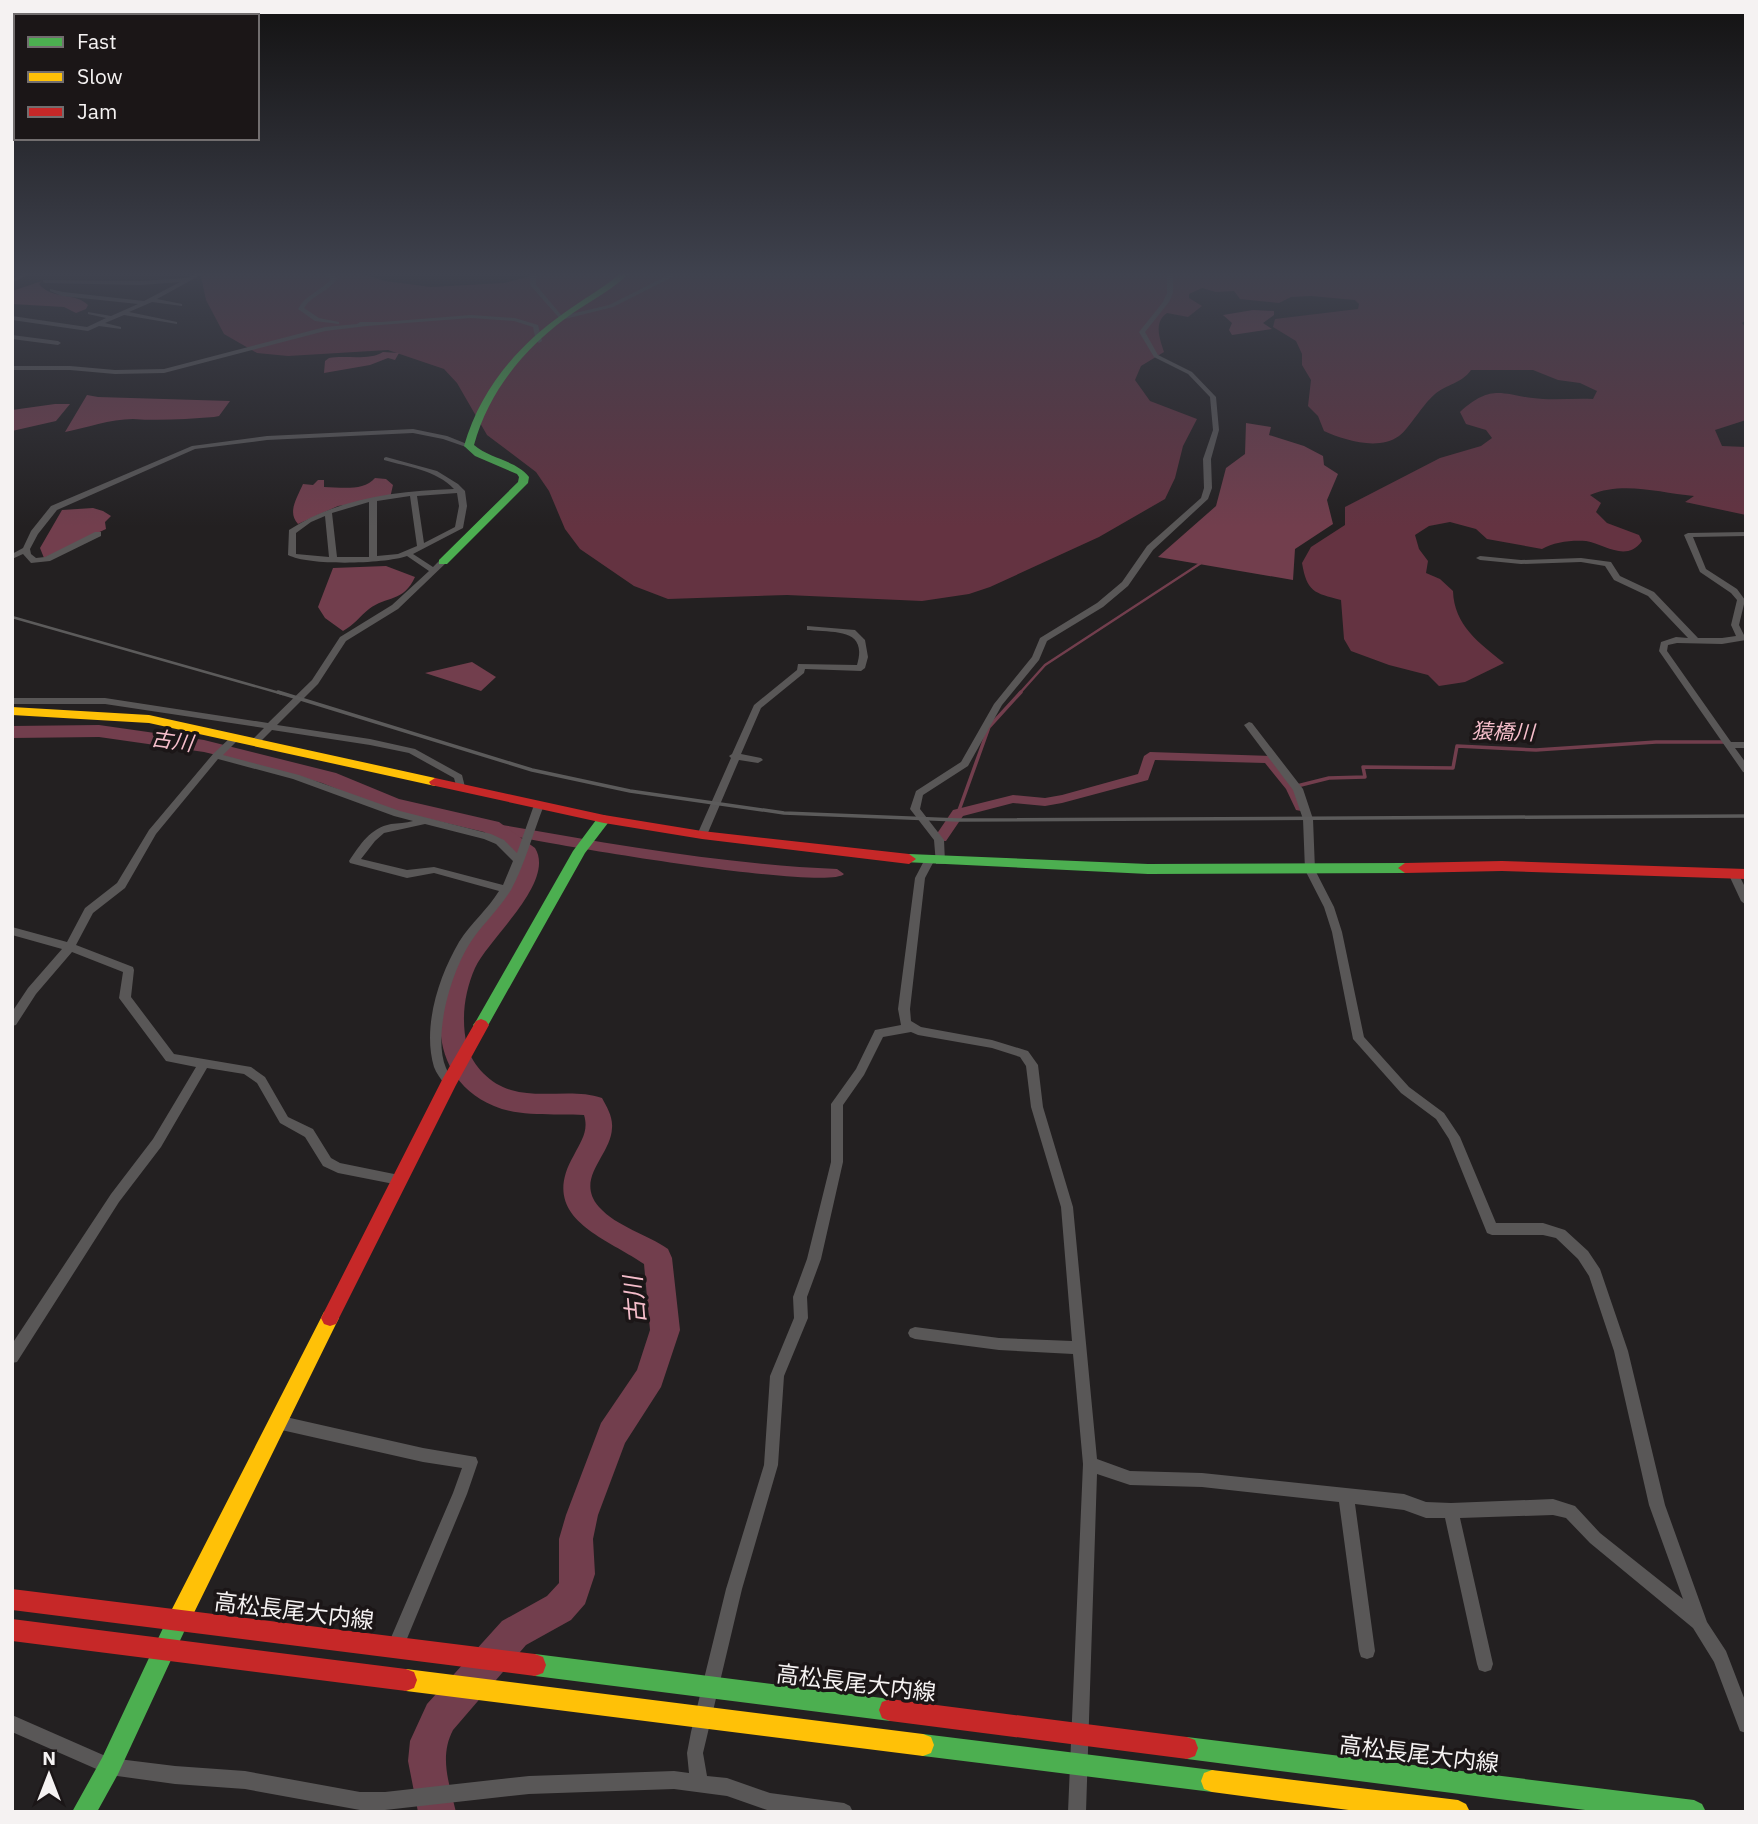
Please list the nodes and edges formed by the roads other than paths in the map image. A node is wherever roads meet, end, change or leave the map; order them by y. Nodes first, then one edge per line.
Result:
1 (217, 357) edge
2 (525, 357) edge
3 (1158, 357) edge
4 (12, 368) edge
5 (469, 446) junction
6 (386, 459) dead end
7 (461, 491) junction
8 (414, 496) junction
9 (373, 501) junction
10 (328, 512) junction
11 (98, 534) dead end
12 (1746, 534) edge
13 (420, 545) junction
14 (26, 549) junction
15 (407, 553) junction
16 (332, 556) junction
17 (12, 557) edge
18 (373, 557) junction
19 (1480, 558) dead end
20 (438, 566) junction
21 (810, 628) dead end
22 (1743, 637) edge
23 (1695, 640) junction
24 (12, 701) edge
25 (12, 711) edge
26 (271, 726) junction
27 (1249, 726) dead end
28 (232, 741) junction
29 (255, 742) junction
30 (1728, 743) junction
31 (1746, 745) edge
32 (217, 755) junction
33 (734, 756) junction
34 (758, 760) dead end
35 (1746, 770) edge
36 (460, 787) junction
37 (539, 804) junction
38 (604, 819) junction
39 (423, 821) junction
40 (702, 835) junction
41 (518, 857) junction
42 (935, 861) junction
43 (1310, 870) junction
44 (1739, 874) edge
45 (506, 889) junction
46 (1746, 901) edge
47 (12, 931) edge
48 (71, 947) junction
49 (12, 1021) edge
50 (910, 1028) junction
51 (204, 1063) junction
52 (451, 1079) junction
53 (399, 1180) junction
54 (915, 1333) dead end
55 (1079, 1348) junction
56 (12, 1357) edge
57 (277, 1422) junction
58 (1090, 1464) junction
59 (1346, 1495) junction
60 (1451, 1511) junction
61 (12, 1599) edge
62 (178, 1619) junction
63 (1699, 1622) junction
64 (12, 1630) edge
65 (395, 1647) junction
66 (163, 1649) junction
67 (1367, 1651) dead end
68 (1485, 1664) dead end
69 (710, 1688) junction
70 (703, 1717) junction
71 (12, 1723) edge
72 (1746, 1725) edge
73 (1081, 1734) junction
74 (1079, 1763) junction
75 (110, 1766) junction
76 (699, 1781) junction
77 (386, 1807) edge
78 (84, 1812) edge
79 (844, 1812) edge
80 (1077, 1812) edge
81 (1458, 1812) edge
82 (1694, 1812) edge

1 - 4 street
2 - 5 street
3 - 42 street
5 - 14 street
5 - 20 street
6 - 7 street
7 - 8 street
7 - 13 street
8 - 9 street
8 - 13 street
9 - 10 street
9 - 18 street
10 - 16 street
10 - 16 street
11 - 14 street
12 - 22 street
13 - 15 street
14 - 17 street
15 - 18 street
15 - 20 street
16 - 18 street
19 - 23 street
20 - 26 street
21 - 33 street
22 - 23 street
23 - 30 street
24 - 26 street
25 - 28 street
26 - 29 street
26 - 36 street
27 - 43 street
28 - 29 street
28 - 32 street
29 - 36 street
30 - 31 street
30 - 35 street
32 - 39 street
32 - 48 street
33 - 34 street
33 - 40 street
36 - 37 street
37 - 38 street
37 - 41 street
38 - 40 street
38 - 52 street
39 - 41 street
39 - 45 street
40 - 42 street
41 - 45 street
42 - 43 street
42 - 50 street
43 - 44 street
43 - 63 street
44 - 46 street
45 - 52 street
47 - 48 street
48 - 49 street
48 - 51 street
50 - 55 street
50 - 69 street
51 - 53 street
51 - 56 street
52 - 53 street
53 - 57 street
54 - 55 street
55 - 58 street
57 - 62 street
57 - 65 street
58 - 59 street
58 - 73 street
59 - 60 street
59 - 67 street
60 - 63 street
60 - 68 street
61 - 62 street, 高松長尾大内線
62 - 65 street, 高松長尾大内線
62 - 66 street
63 - 72 street
64 - 66 street
65 - 69 street, 高松長尾大内線
66 - 70 street
66 - 75 street
69 - 70 street
69 - 73 street, 高松長尾大内線
70 - 74 street
70 - 76 street
71 - 75 street
73 - 74 street
73 - 82 street, 高松長尾大内線
74 - 80 street
74 - 81 street
75 - 77 street
75 - 78 street
76 - 77 street
76 - 79 street

